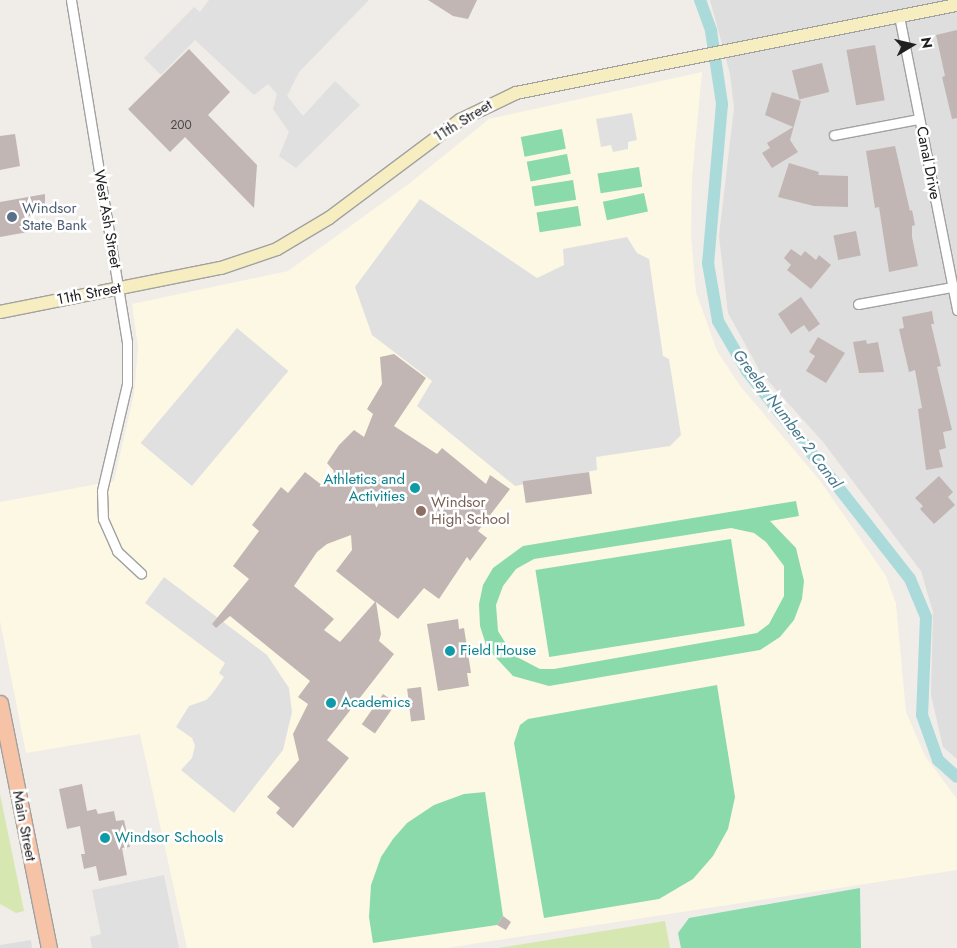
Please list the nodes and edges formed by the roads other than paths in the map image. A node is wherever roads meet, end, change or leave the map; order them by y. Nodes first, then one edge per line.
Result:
1 (71, 0) edge
2 (957, 5) edge
3 (899, 16) junction
4 (919, 120) junction
5 (834, 134) dead end
6 (952, 287) junction
7 (119, 288) junction
8 (858, 304) dead end
9 (957, 310) edge
10 (0, 312) edge
11 (141, 573) dead end
12 (0, 703) edge
13 (49, 948) edge

1 - 7 street, West Ash Street
2 - 3 street, 11th Street
3 - 4 street, Canal Drive
3 - 7 street, 11th Street
4 - 5 street
4 - 6 street, Canal Drive
6 - 8 street
6 - 9 street, Canal Drive
7 - 10 street, 11th Street
7 - 11 street, West Ash Street
12 - 13 main road, Main Street

